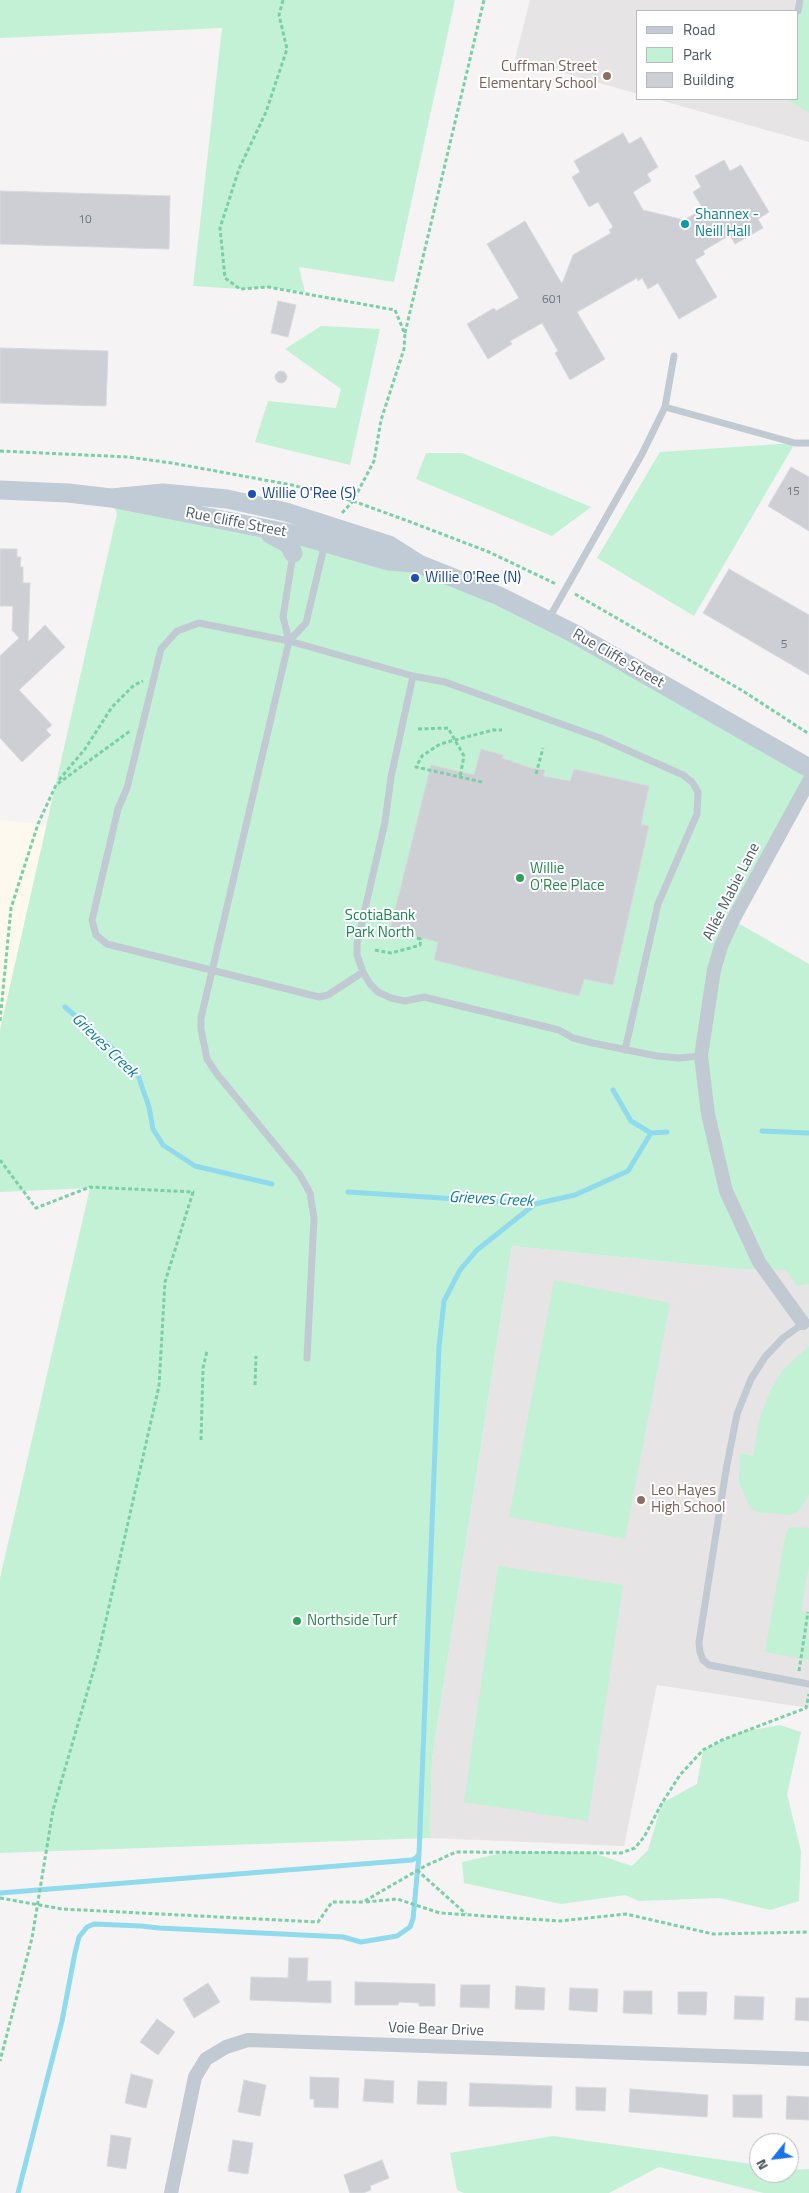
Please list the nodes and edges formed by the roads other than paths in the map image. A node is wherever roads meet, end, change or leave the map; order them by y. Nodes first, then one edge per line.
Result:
1 (674, 356) dead end
2 (665, 407) junction
3 (809, 443) edge
4 (0, 490) edge
5 (111, 498) junction
6 (303, 517) junction
7 (327, 534) junction
8 (296, 544) junction
9 (548, 620) junction
10 (289, 640) junction
11 (413, 676) junction
12 (809, 768) edge
13 (809, 781) edge
14 (212, 972) junction
15 (362, 972) junction
16 (625, 1050) junction
17 (701, 1056) junction
18 (806, 1322) edge
19 (307, 1358) dead end
20 (809, 1684) edge
21 (809, 2059) edge
22 (171, 2193) edge

1 - 2 lane
2 - 3 lane
2 - 9 lane
4 - 5 main road, Rue Cliffe Street
5 - 6 main road, Rue Cliffe Street
5 - 8 main road, Rue Cliffe Street
6 - 7 main road, Rue Cliffe Street
6 - 8 lane
7 - 8 main road, Rue Cliffe Street
7 - 9 main road, Rue Cliffe Street
7 - 10 lane
8 - 10 lane
9 - 12 main road, Rue Cliffe Street
10 - 11 lane
10 - 14 lane
10 - 14 lane
11 - 15 lane
11 - 16 lane
13 - 17 street, Allée Mabie Lane
14 - 15 lane
14 - 19 lane
15 - 16 lane
16 - 17 lane
17 - 18 street, Allée Mabie Lane
18 - 20 lane
21 - 22 street, Voie Bear Drive

